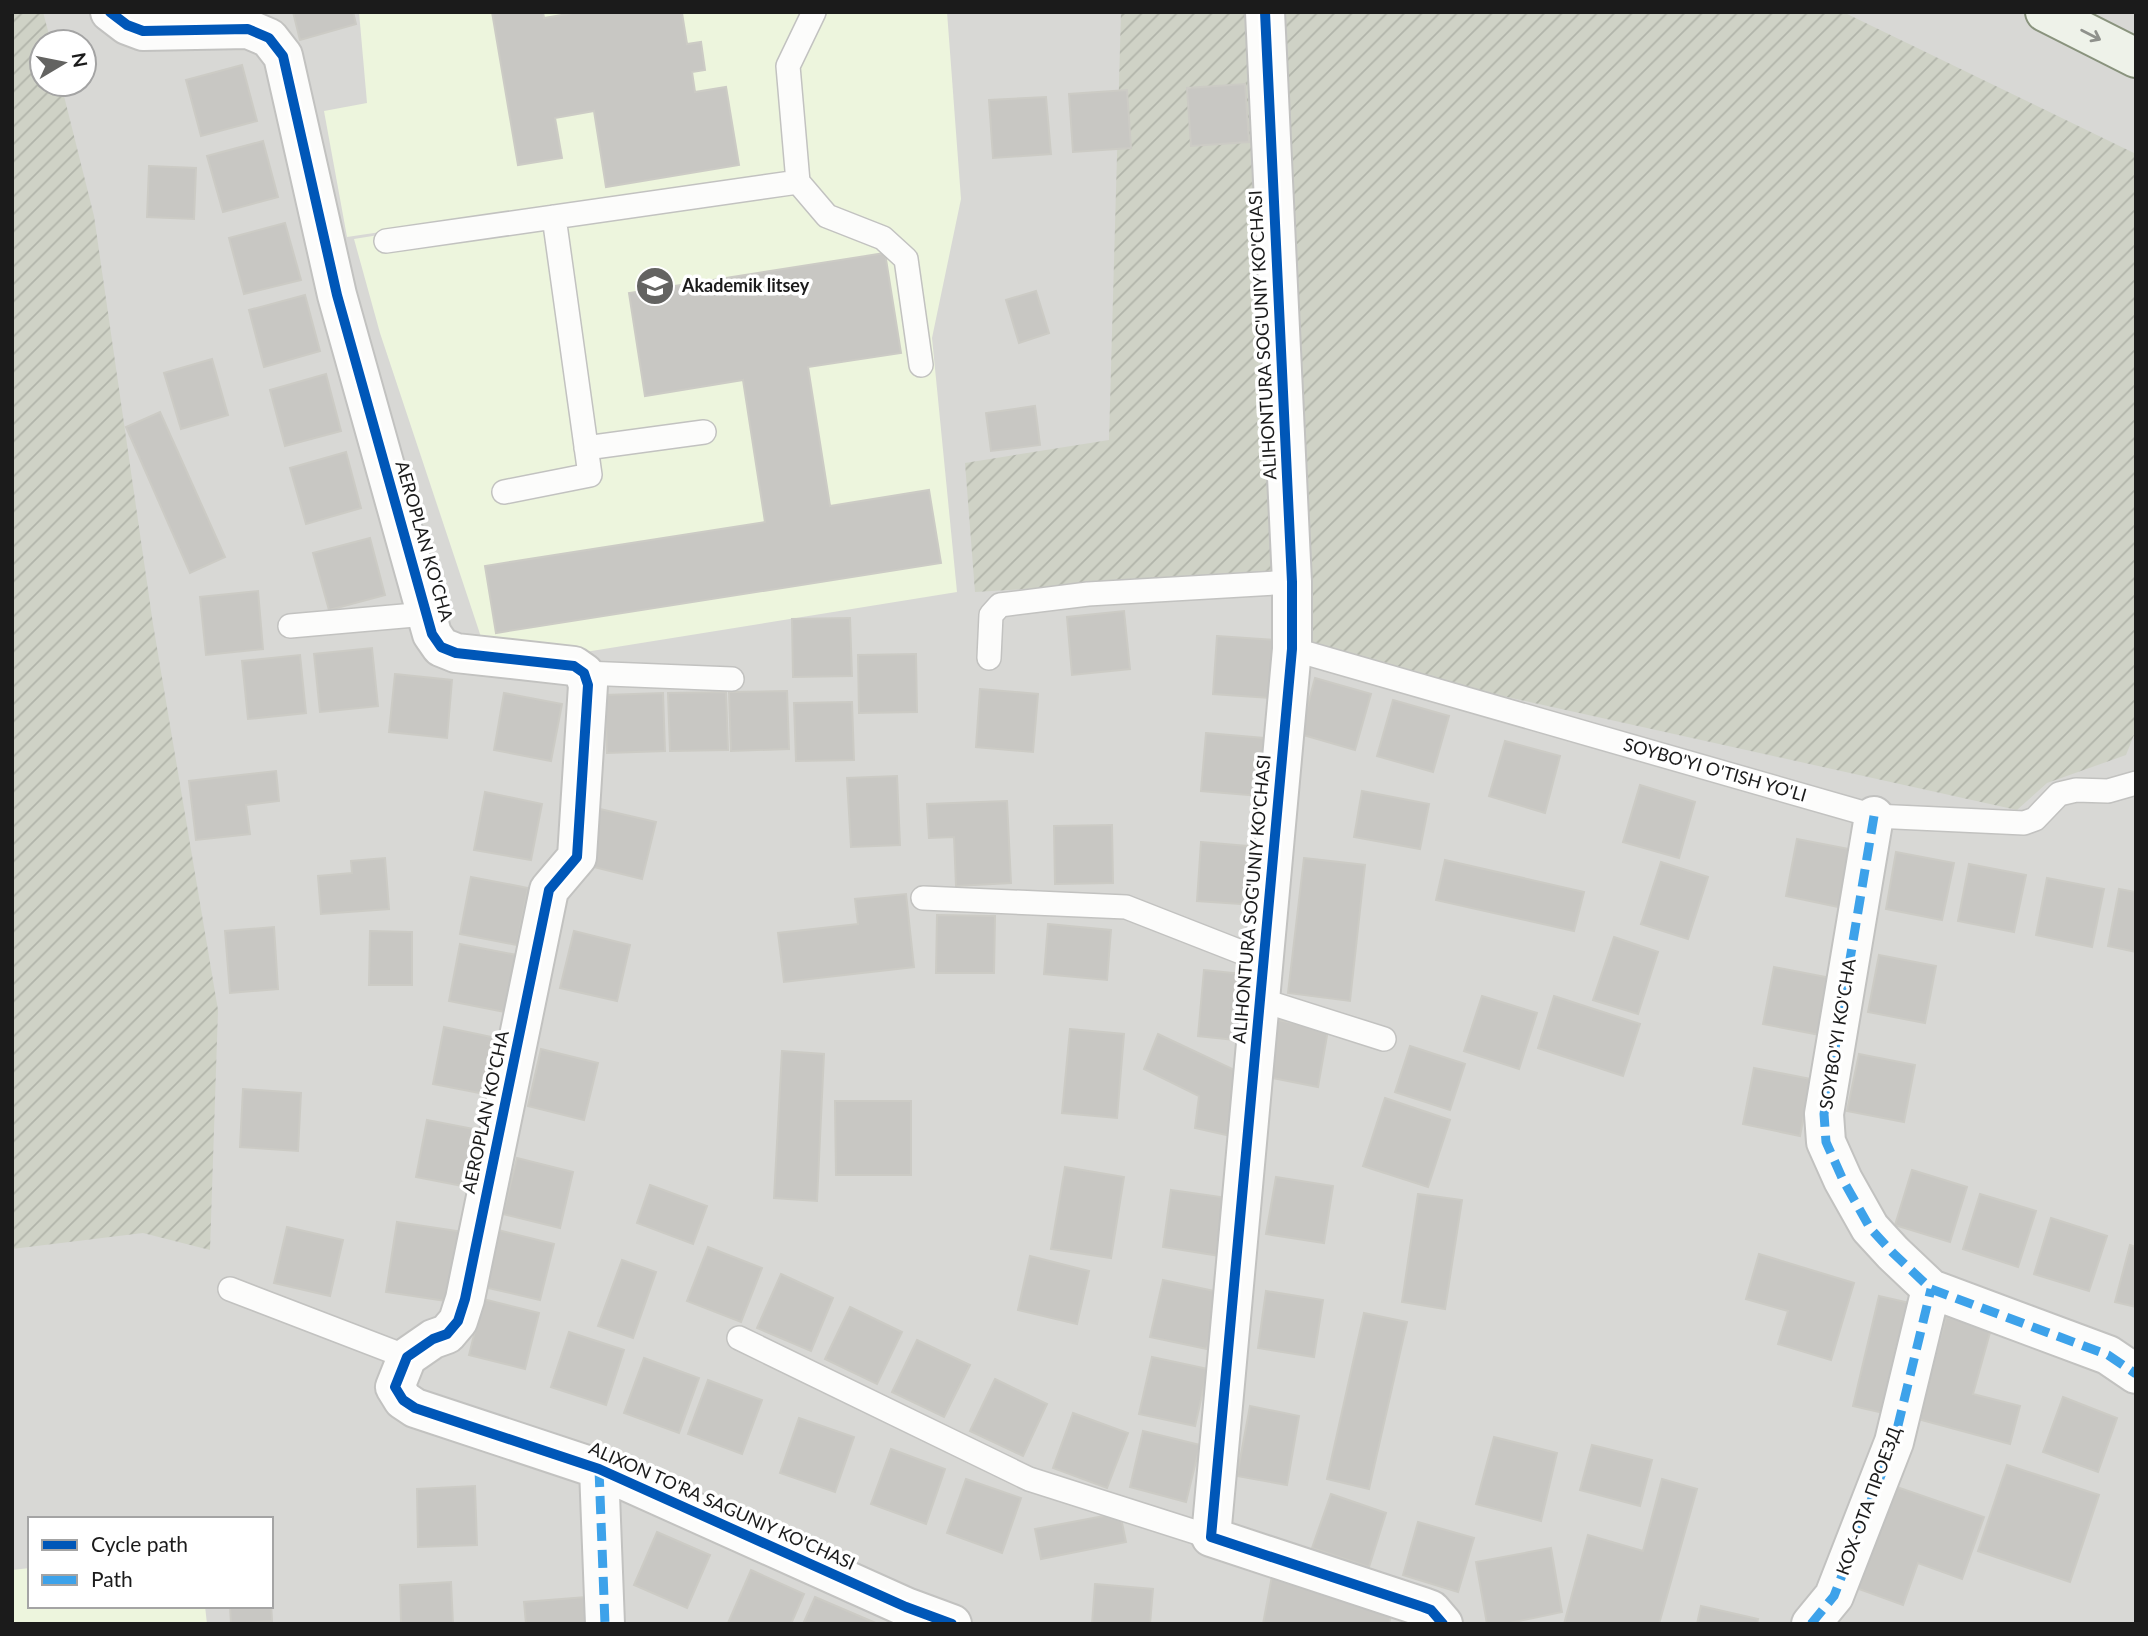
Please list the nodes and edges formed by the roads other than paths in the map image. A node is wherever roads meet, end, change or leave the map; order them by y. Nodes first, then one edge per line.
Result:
1 (110, 12) edge
2 (814, 12) edge
3 (1265, 12) edge
4 (2045, 12) edge
5 (2136, 58) edge
6 (798, 181) junction
7 (554, 217) junction
8 (386, 241) dead end
9 (921, 365) dead end
10 (704, 432) dead end
11 (586, 448) junction
12 (504, 492) dead end
13 (1292, 582) junction
14 (426, 614) junction
15 (290, 626) dead end
16 (1292, 649) junction
17 (989, 658) dead end
18 (584, 673) junction
19 (732, 679) dead end
20 (2136, 783) edge
21 (1874, 816) junction
22 (923, 898) dead end
23 (1264, 961) junction
24 (1261, 1000) junction
25 (1384, 1039) dead end
26 (229, 1289) dead end
27 (1931, 1289) junction
28 (739, 1338) dead end
29 (407, 1357) junction
30 (2136, 1374) edge
31 (599, 1469) junction
32 (1211, 1537) junction
33 (605, 1624) edge
34 (952, 1624) edge
35 (1443, 1624) edge
36 (1811, 1624) edge

1 - 14 street, AEROPLAN KO'CHA
2 - 6 lane
3 - 13 street, ALIHONTURA SOG'UNIY KO'CHASI
4 -> 5 street
6 - 7 lane
6 - 9 lane
7 - 8 lane
7 - 11 lane
10 - 11 lane
11 - 12 lane
13 - 16 street, ALIHONTURA SOG'UNIY KO'CHASI
13 - 17 lane
14 - 15 lane
14 - 18 street, AEROPLAN KO'CHA
16 - 21 lane, SOYBO'YI O'TISH YO'LI
16 - 23 street, ALIHONTURA SOG'UNIY KO'CHASI
18 - 19 lane
18 - 29 street, AEROPLAN KO'CHA
20 - 21 lane, SOYBO'YI O'TISH YO'LI
21 - 27 street, SOYBO'YI KO'CHA
22 - 23 lane
23 - 24 street, ALIHONTURA SOG'UNIY KO'CHASI
24 - 25 lane
24 - 32 street, ALIHONTURA SOG'UNIY KO'CHASI
26 - 29 lane
27 - 30 street, SOYBO'YI KO'CHA
27 - 36 street, КОХ-ОТА ПРОЕЗД
28 - 32 lane
29 - 31 street, ALIXON TO'RA SAGUNIY KO'CHASI
31 - 33 street
31 - 34 street, ALIXON TO'RA SAGUNIY KO'CHASI
32 - 35 street

